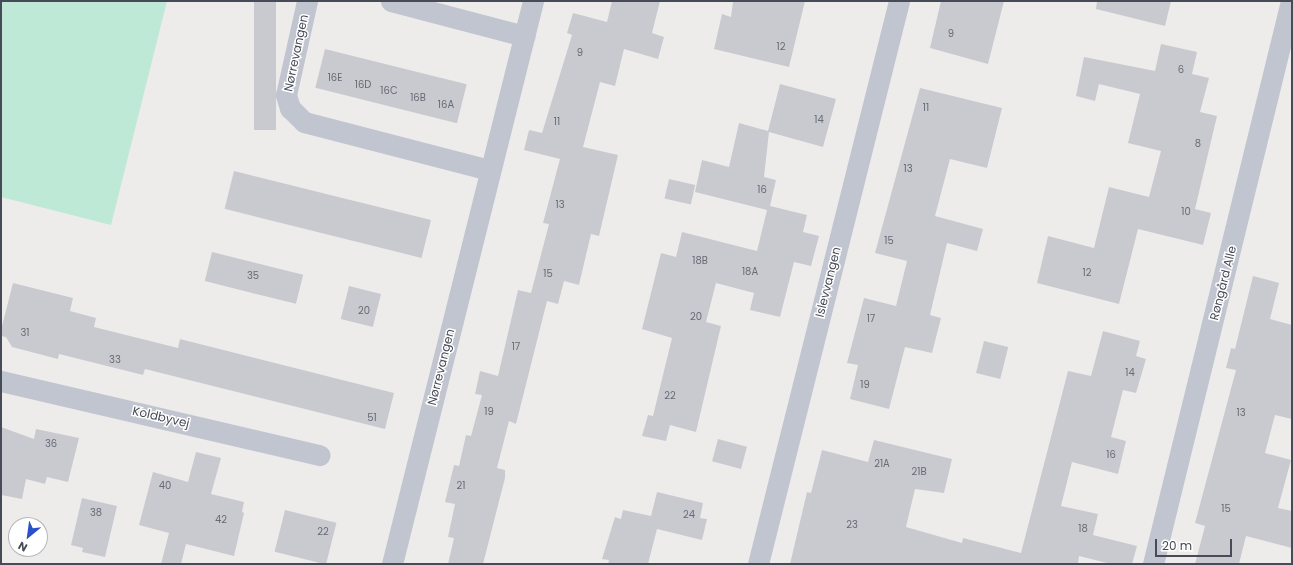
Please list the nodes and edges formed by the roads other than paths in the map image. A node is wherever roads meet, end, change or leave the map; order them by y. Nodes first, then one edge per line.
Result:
1 (307, 1) edge
2 (391, 1) edge
3 (533, 1) edge
4 (899, 1) edge
5 (1291, 1) edge
6 (524, 36) junction
7 (490, 170) junction
8 (1, 381) edge
9 (320, 454) dead end
10 (392, 564) edge
11 (758, 564) edge
12 (1153, 564) edge

1 - 7 street, Nørrevangen
2 - 6 street
3 - 6 street, Nørrevangen
4 - 11 street, Islevvangen
5 - 12 street, Røngård Alle
6 - 7 street, Nørrevangen
7 - 10 street, Nørrevangen
8 - 9 street, Koldbyvej

